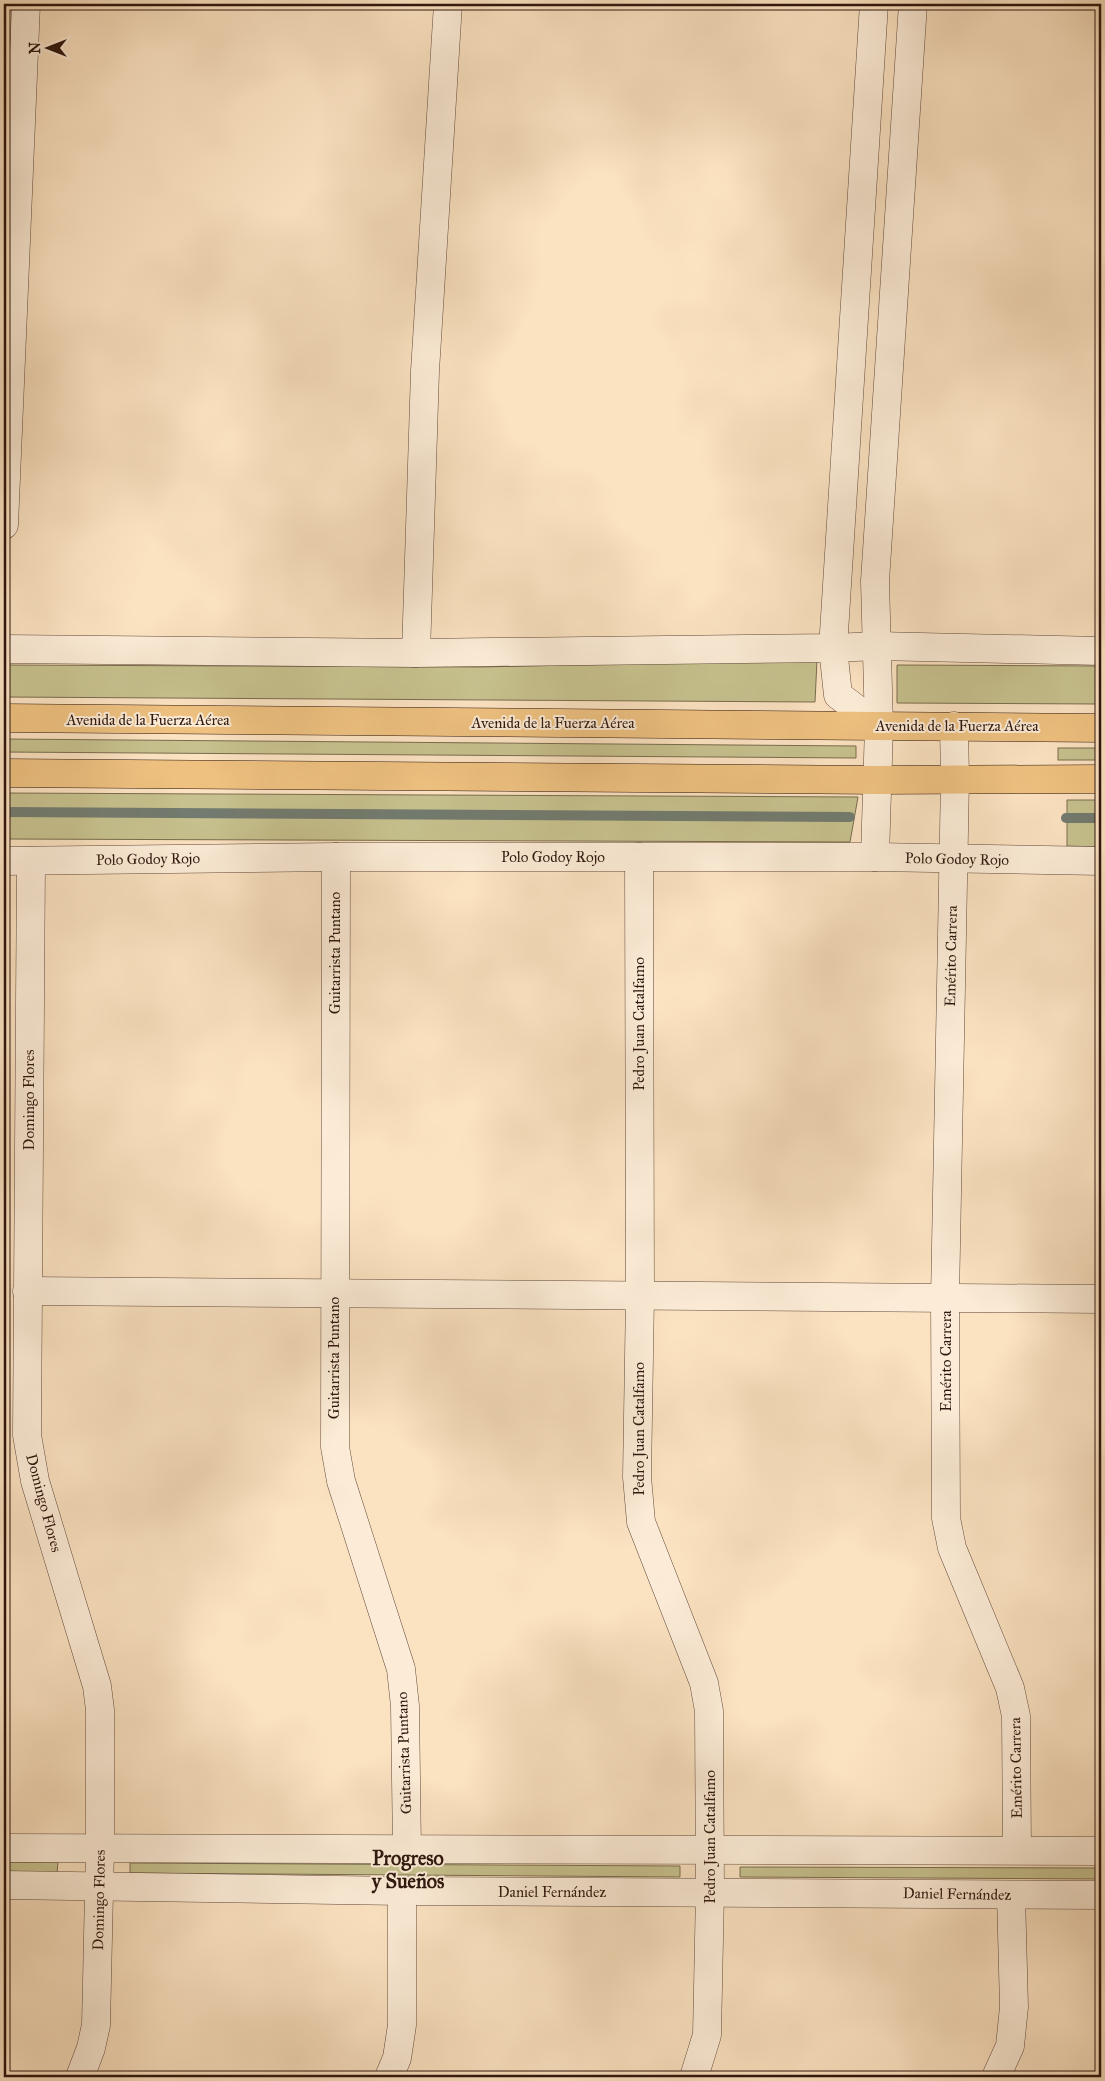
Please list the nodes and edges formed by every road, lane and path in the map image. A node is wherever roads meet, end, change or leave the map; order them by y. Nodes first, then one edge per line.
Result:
1 (26, 4) edge
2 (448, 4) edge
3 (874, 4) edge
4 (913, 4) edge
5 (4, 525) edge
6 (877, 646) junction
7 (833, 648) junction
8 (4, 649) edge
9 (1101, 650) edge
10 (416, 654) junction
11 (4, 718) edge
12 (879, 726) junction
13 (954, 726) junction
14 (1101, 728) edge
15 (4, 773) edge
16 (955, 779) junction
17 (1101, 779) edge
18 (878, 780) junction
19 (336, 856) junction
20 (638, 857) junction
21 (875, 857) junction
22 (953, 858) junction
23 (4, 861) edge
24 (31, 861) junction
25 (1101, 861) edge
26 (27, 1291) junction
27 (334, 1292) junction
28 (640, 1296) junction
29 (945, 1298) junction
30 (1101, 1299) edge
31 (4, 1848) edge
32 (100, 1848) junction
33 (407, 1850) junction
34 (710, 1850) junction
35 (1017, 1850) junction
36 (1101, 1851) edge
37 (4, 1885) edge
38 (100, 1886) junction
39 (402, 1891) junction
40 (710, 1892) junction
41 (1011, 1895) junction
42 (1101, 1895) edge
43 (80, 2077) edge
44 (389, 2077) edge
45 (694, 2077) edge
46 (996, 2077) edge

1 - 5 street
2 - 10 street
3 - 7 street
4 - 6 street
6 - 7 street
6 - 9 street
6 - 12 street
7 - 10 street
7 - 12 street
8 - 10 street
11 - 12 main road, Avenida de la Fuerza Aérea
12 - 13 main road, Avenida de la Fuerza Aérea
12 - 18 street
13 - 14 main road, Avenida de la Fuerza Aérea
13 - 16 street, Emérito Carrera
15 - 18 main road
16 - 17 main road
16 - 18 main road
16 - 22 street, Emérito Carrera
18 - 21 street
19 - 20 street, Polo Godoy Rojo
19 - 24 street, Polo Godoy Rojo
19 - 27 street, Guitarrista Puntano
20 - 21 street, Polo Godoy Rojo
20 - 28 street, Pedro Juan Catalfamo
21 - 22 street, Polo Godoy Rojo
22 - 25 street, Polo Godoy Rojo
22 - 29 street, Emérito Carrera
23 - 24 street, Polo Godoy Rojo
24 - 26 street, Domingo Flores
26 - 27 street
26 - 32 street, Domingo Flores
27 - 28 street
27 - 33 street, Guitarrista Puntano
28 - 29 street
28 - 34 street, Pedro Juan Catalfamo
29 - 30 street
29 - 35 street, Emérito Carrera
31 - 32 street
32 - 33 street
32 - 38 street, Domingo Flores
33 - 34 street
34 - 35 street
34 - 40 street, Pedro Juan Catalfamo
35 - 36 street
37 - 38 street, Daniel Fernández
38 - 39 street, Daniel Fernández
38 - 43 street, Domingo Flores
39 - 40 street, Daniel Fernández
39 - 44 street
40 - 41 street, Daniel Fernández
40 - 45 street, Pedro Juan Catalfamo
41 - 42 street, Daniel Fernández
41 - 46 street

